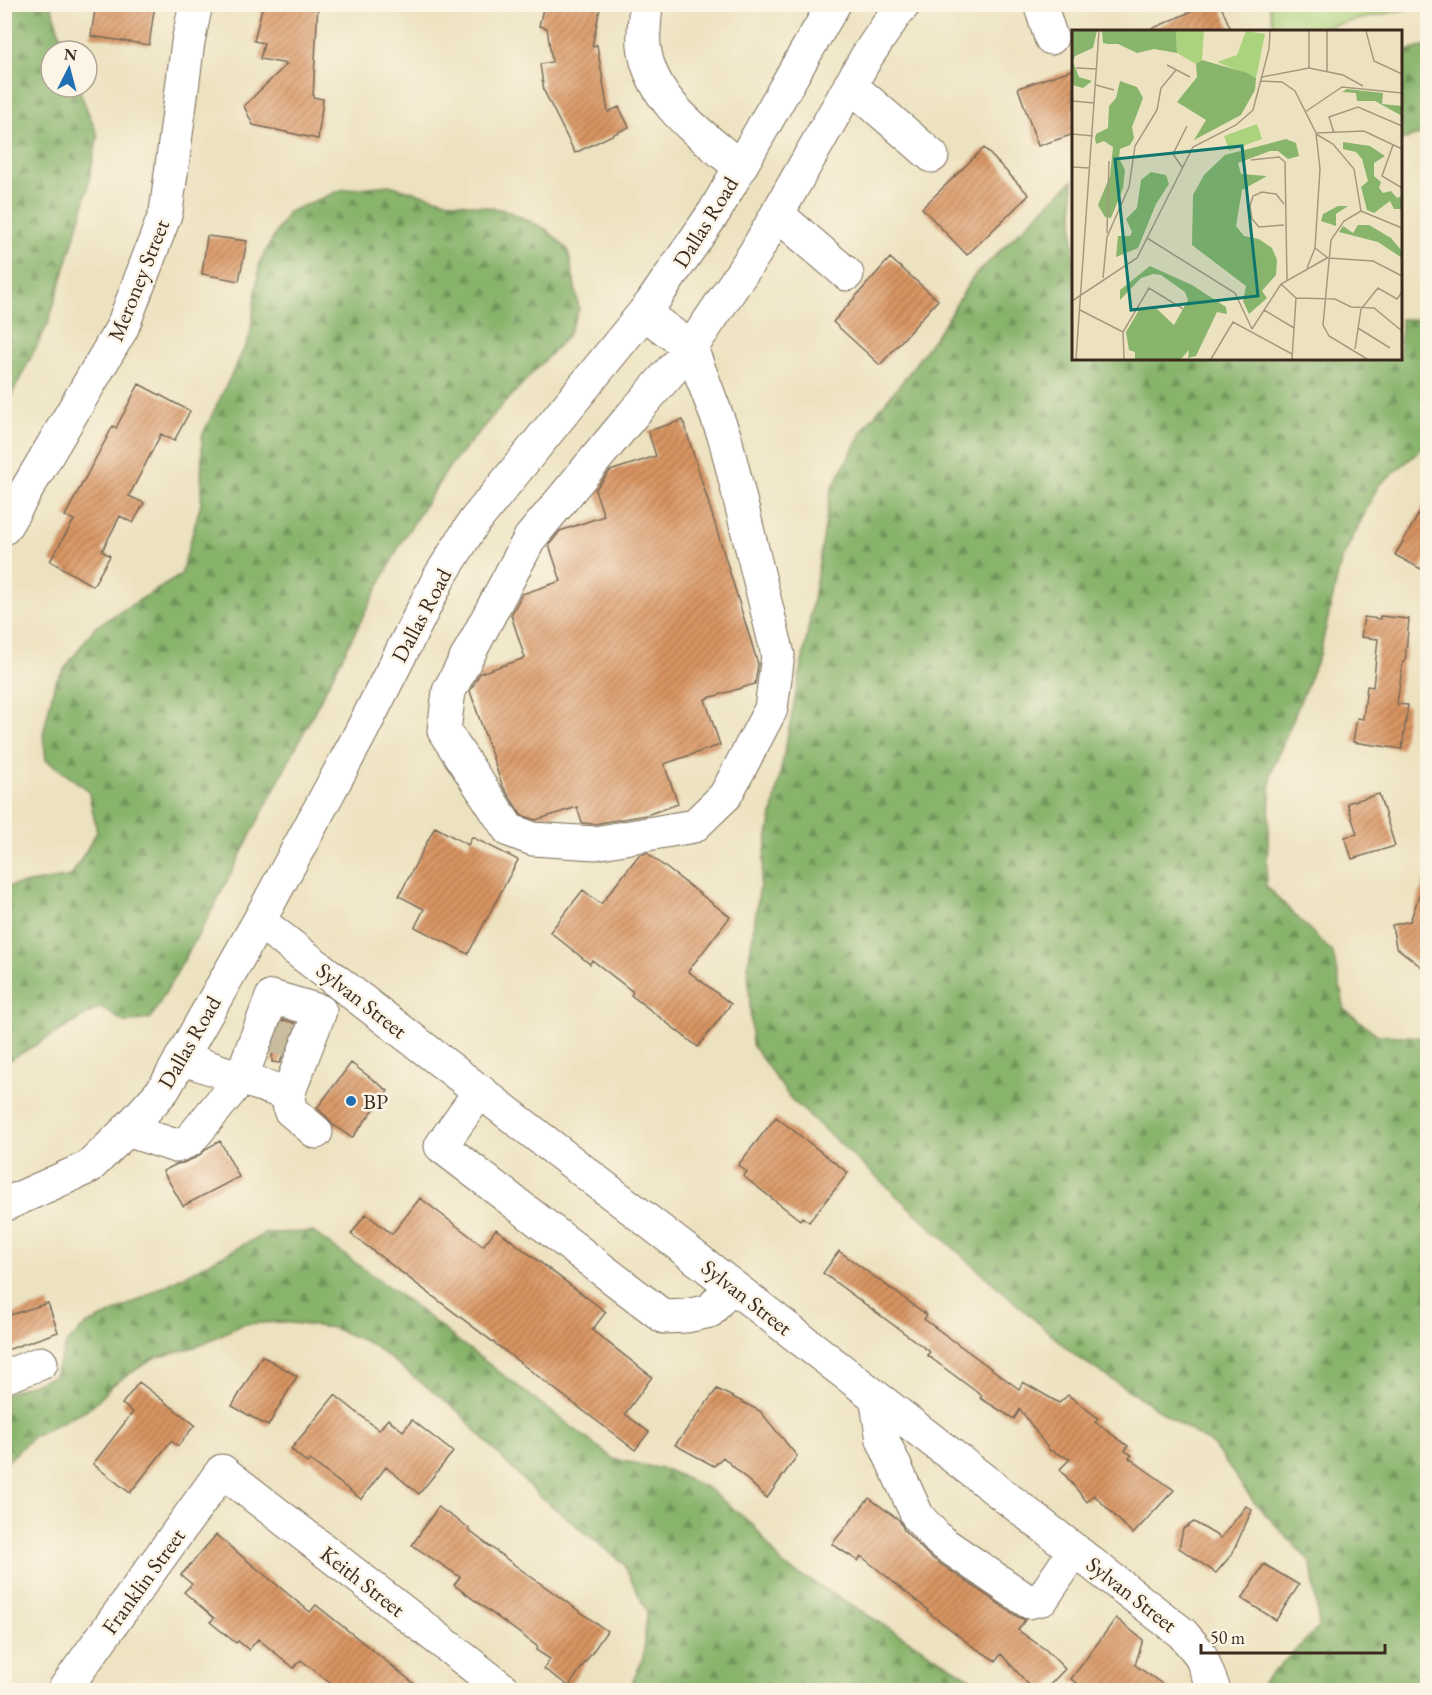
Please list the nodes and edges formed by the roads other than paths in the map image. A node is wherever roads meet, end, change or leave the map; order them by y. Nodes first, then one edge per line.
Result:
1 (196, 4) edge
2 (646, 4) edge
3 (834, 4) edge
4 (904, 4) edge
5 (1040, 4) edge
6 (1051, 38) dead end
7 (850, 85) junction
8 (932, 156) dead end
9 (740, 167) junction
10 (777, 214) junction
11 (847, 274) dead end
12 (644, 313) junction
13 (691, 348) junction
14 (4, 528) edge
15 (259, 921) junction
16 (315, 963) junction
17 (217, 994) junction
18 (280, 1035) junction
19 (181, 1058) junction
20 (241, 1078) junction
21 (480, 1091) junction
22 (288, 1094) junction
23 (127, 1131) junction
24 (316, 1132) dead end
25 (4, 1205) edge
26 (731, 1285) junction
27 (42, 1363) dead end
28 (4, 1377) edge
29 (876, 1397) junction
30 (222, 1471) joint
31 (1075, 1550) junction
32 (64, 1690) edge
33 (504, 1690) edge
34 (1214, 1690) edge

1 - 14 street, Meroney Street
2 - 9 street
3 - 9 street, Dallas Road
4 - 7 street
5 - 6 street
7 - 8 street
7 - 10 street
9 - 12 street, Dallas Road
10 - 11 street
10 - 13 street
12 - 13 street
12 - 15 street, Dallas Road
13 - 13 street
15 - 16 street, Sylvan Street
15 - 17 street, Dallas Road
16 - 18 street
16 - 21 street, Sylvan Street
17 - 18 street
17 - 19 street, Dallas Road
18 - 20 street
18 - 22 street
19 - 20 street
19 - 23 street, Dallas Road
20 - 22 street
20 - 23 street
21 - 26 street, Sylvan Street
21 - 26 street
22 - 24 street
23 - 25 street, Dallas Road
26 - 29 street, Sylvan Street
27 - 28 street
29 - 31 street, Sylvan Street
29 - 31 street
30 - 32 street, Franklin Street
30 - 33 street, Keith Street
31 - 34 street, Sylvan Street

